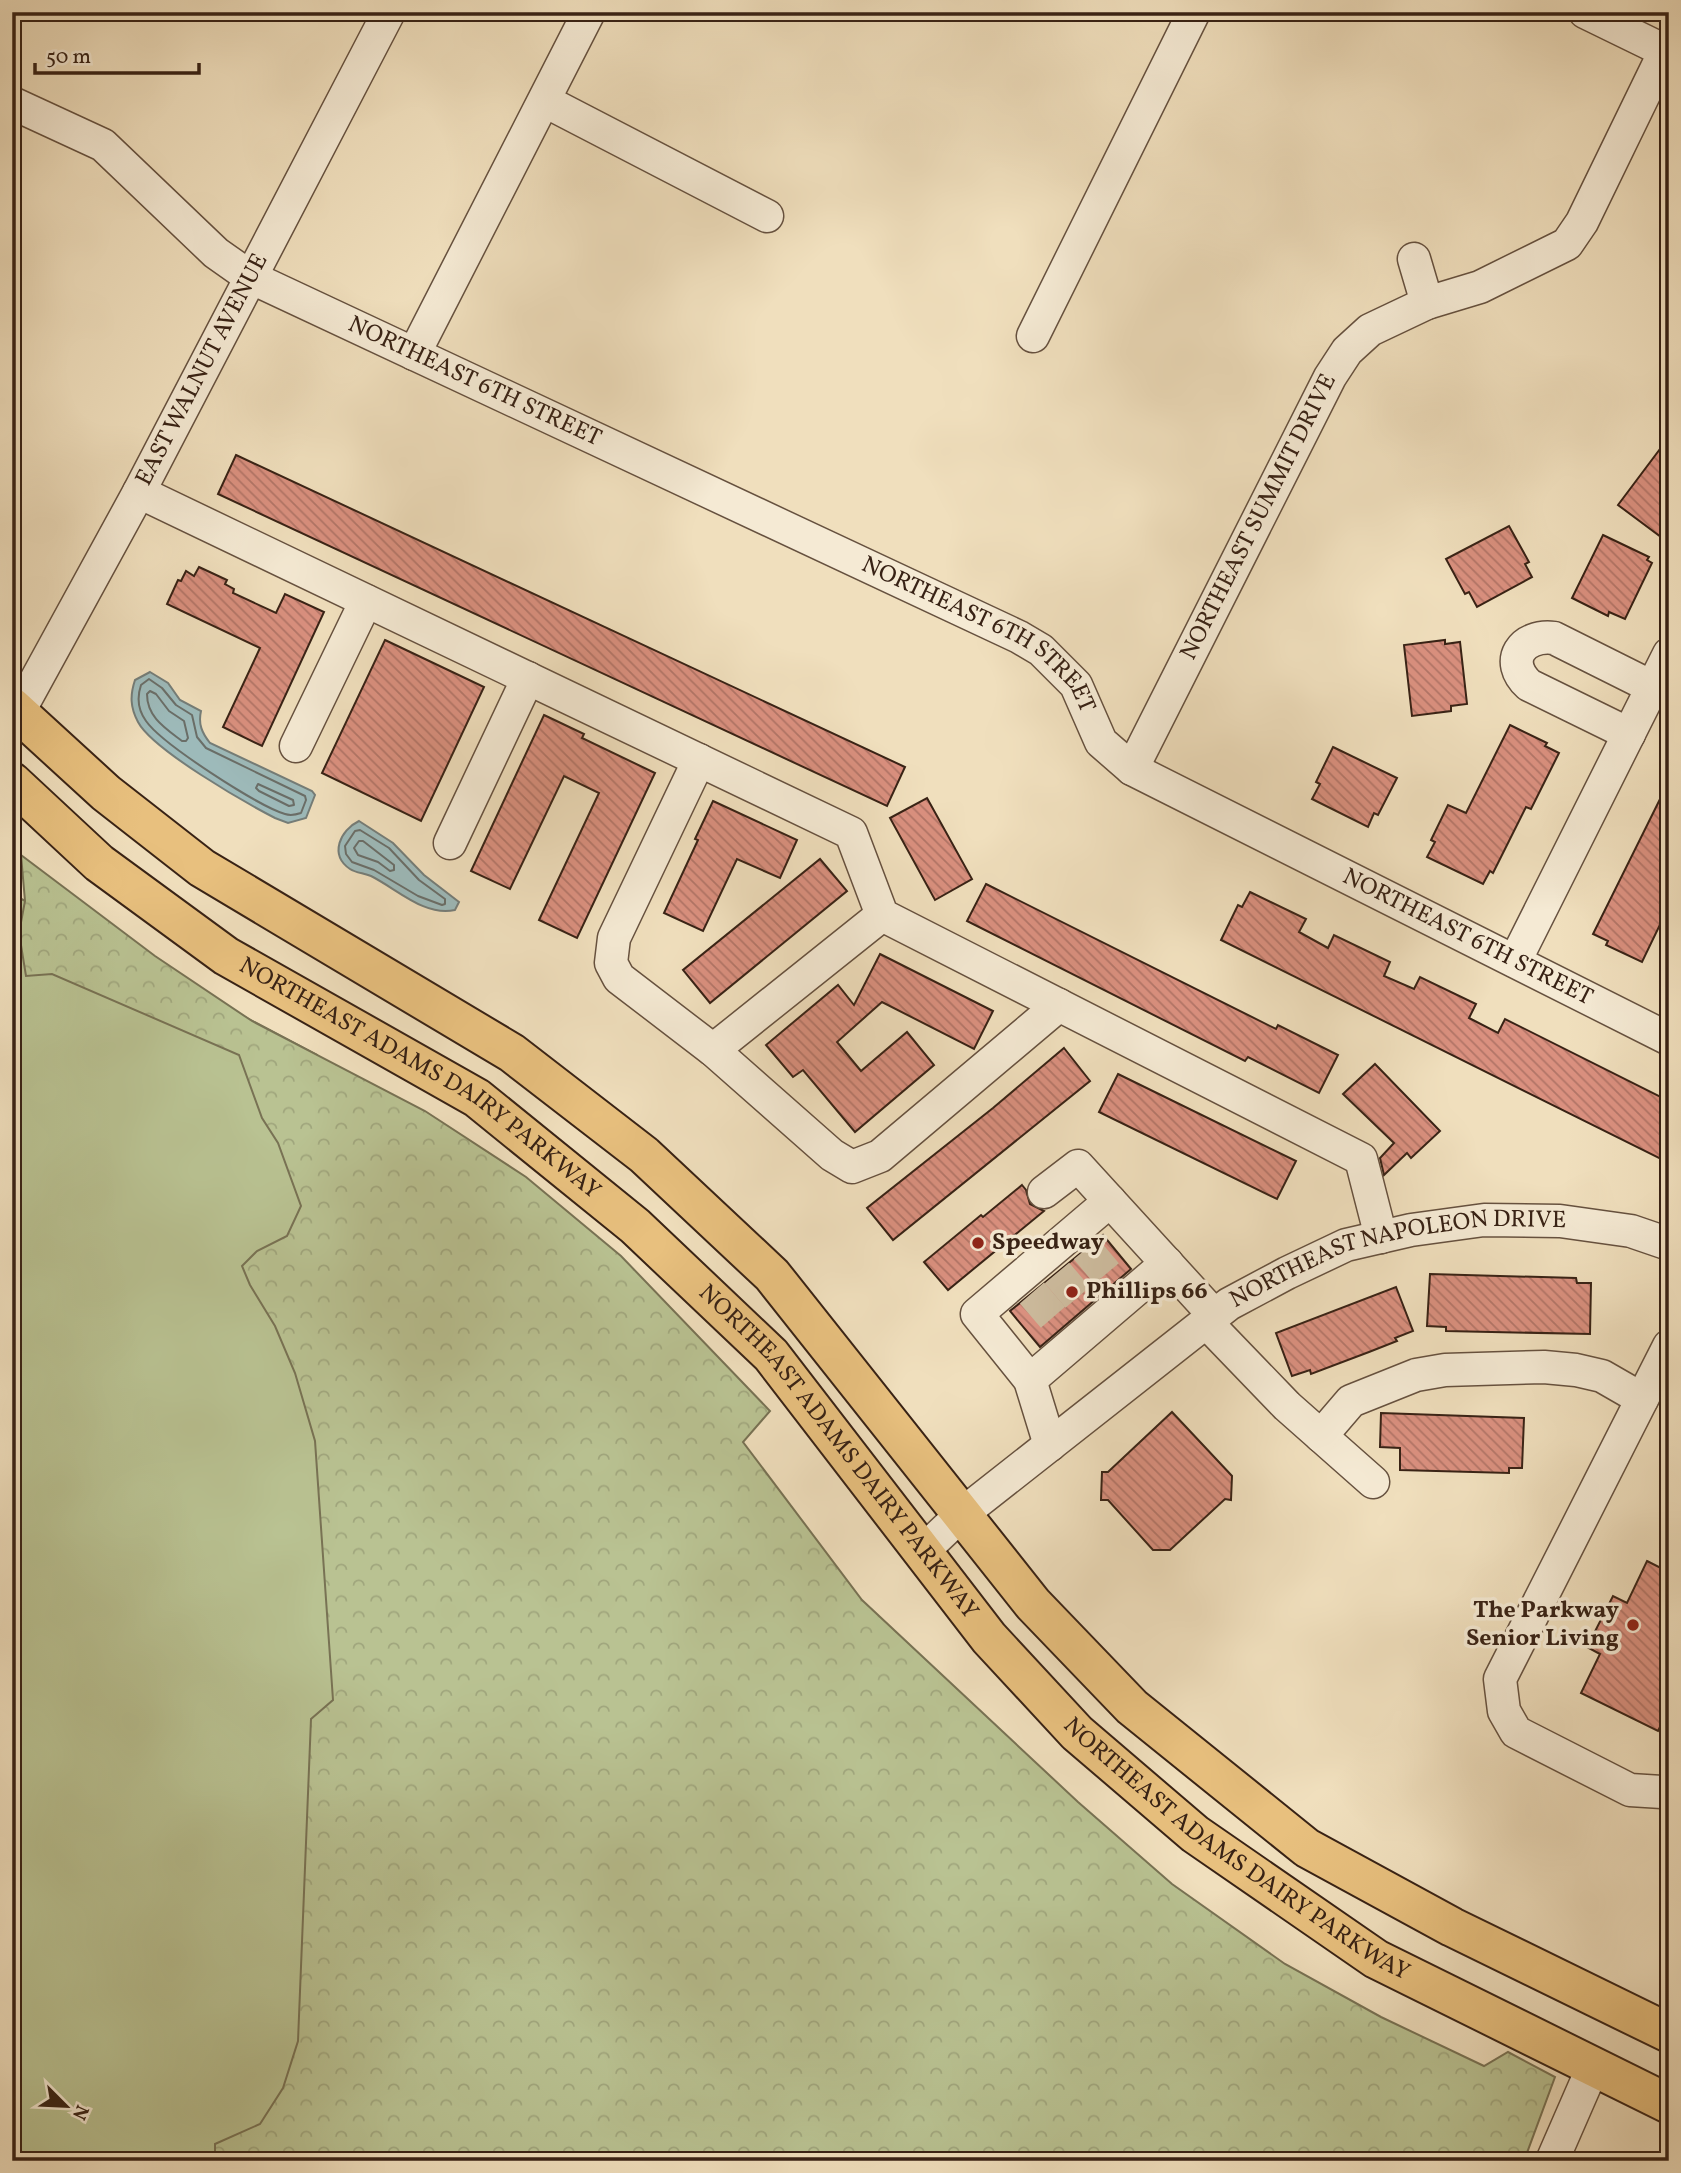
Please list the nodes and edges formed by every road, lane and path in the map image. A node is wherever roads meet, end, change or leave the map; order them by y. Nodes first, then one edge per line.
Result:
1 (389, 12) edge
2 (589, 12) edge
3 (1194, 12) edge
4 (1585, 12) edge
5 (1667, 47) edge
6 (545, 101) junction
7 (12, 103) edge
8 (767, 216) dead end
9 (1414, 259) dead end
10 (250, 277) junction
11 (1427, 303) junction
12 (1033, 337) dead end
13 (414, 354) junction
14 (139, 492) junction
15 (366, 601) junction
16 (1669, 654) edge
17 (528, 678) junction
18 (1652, 687) junction
19 (14, 715) edge
20 (1629, 734) junction
21 (296, 746) dead end
22 (699, 760) junction
23 (1132, 769) junction
24 (12, 782) edge
25 (450, 843) dead end
26 (881, 915) junction
27 (1515, 961) junction
28 (1059, 1005) junction
29 (1669, 1039) edge
30 (713, 1050) junction
31 (1044, 1192) dead end
32 (1110, 1200) junction
33 (1381, 1237) junction
34 (1669, 1244) edge
35 (1167, 1263) junction
36 (1211, 1319) junction
37 (1669, 1346) edge
38 (1030, 1380) junction
39 (1642, 1399) junction
40 (1321, 1436) junction
41 (1050, 1445) junction
42 (1373, 1482) dead end
43 (962, 1514) junction
44 (923, 1551) junction
45 (1669, 1795) edge
46 (1669, 2033) edge
47 (1593, 2067) junction
48 (1669, 2104) edge
49 (1552, 2161) edge

1 - 10 street, EAST WALNUT AVENUE
2 - 6 street
3 - 12 street
4 - 5 street
5 - 11 street, NORTHEAST SUMMIT DRIVE
6 - 8 street
6 - 13 street
7 - 10 street, NORTHEAST 6TH STREET
9 - 11 street
10 - 13 street, NORTHEAST 6TH STREET
10 - 14 street, EAST WALNUT AVENUE
11 - 23 street, NORTHEAST SUMMIT DRIVE
13 - 23 street, NORTHEAST 6TH STREET
14 - 15 street
14 - 19 street, EAST WALNUT AVENUE
15 - 17 street
15 - 21 street
16 - 18 street
17 - 22 street
17 - 25 street
18 - 20 street
18 - 20 street
19 - 43 main road, NORTHEAST ADAMS DAIRY PARKWAY
20 - 27 street
22 - 26 street
22 - 30 street
23 - 27 street, NORTHEAST 6TH STREET
24 - 44 main road, NORTHEAST ADAMS DAIRY PARKWAY
26 - 28 street
26 - 30 street
27 - 29 street, NORTHEAST 6TH STREET
28 - 30 street
28 - 33 street
31 - 32 street
32 - 35 street
32 - 38 street
33 - 34 street, NORTHEAST NAPOLEON DRIVE
33 - 36 street, NORTHEAST NAPOLEON DRIVE
35 - 36 street
35 - 38 street
36 - 40 street
36 - 41 street, NORTHEAST NAPOLEON DRIVE
37 - 39 street
38 - 41 street
39 - 40 street
39 - 45 street
40 - 42 street
41 - 43 street, NORTHEAST NAPOLEON DRIVE
43 - 44 street, NORTHEAST NAPOLEON DRIVE
43 - 46 main road, NORTHEAST ADAMS DAIRY PARKWAY
44 - 47 main road, NORTHEAST ADAMS DAIRY PARKWAY
47 - 48 main road, NORTHEAST ADAMS DAIRY PARKWAY
47 - 49 street

